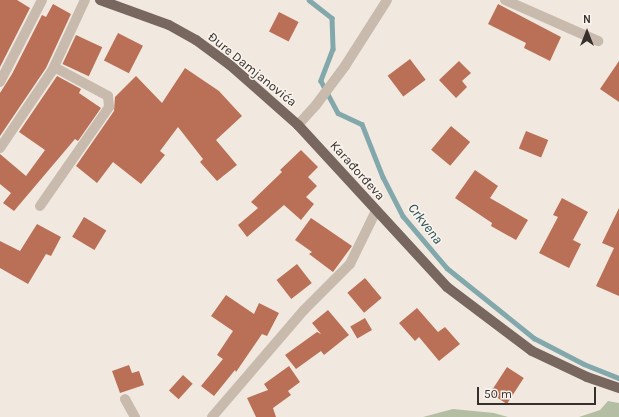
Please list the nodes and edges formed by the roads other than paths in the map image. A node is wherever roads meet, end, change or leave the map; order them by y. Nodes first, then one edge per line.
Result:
1 (42, 0) edge
2 (85, 0) edge
3 (100, 0) edge
4 (387, 0) edge
5 (505, 0) edge
6 (598, 41) dead end
7 (54, 67) junction
8 (0, 82) edge
9 (298, 125) junction
10 (0, 148) edge
11 (40, 206) dead end
12 (376, 211) junction
13 (619, 388) edge
14 (125, 399) dead end
15 (135, 417) edge
16 (212, 417) edge

1 - 8 street
2 - 7 street
3 - 9 main road, Đure Damjanovića
4 - 9 street
5 - 6 street
7 - 10 street
7 - 11 street
9 - 12 main road, Karađorđeva
12 - 13 main road, Karađorđeva
12 - 16 street
14 - 15 street

